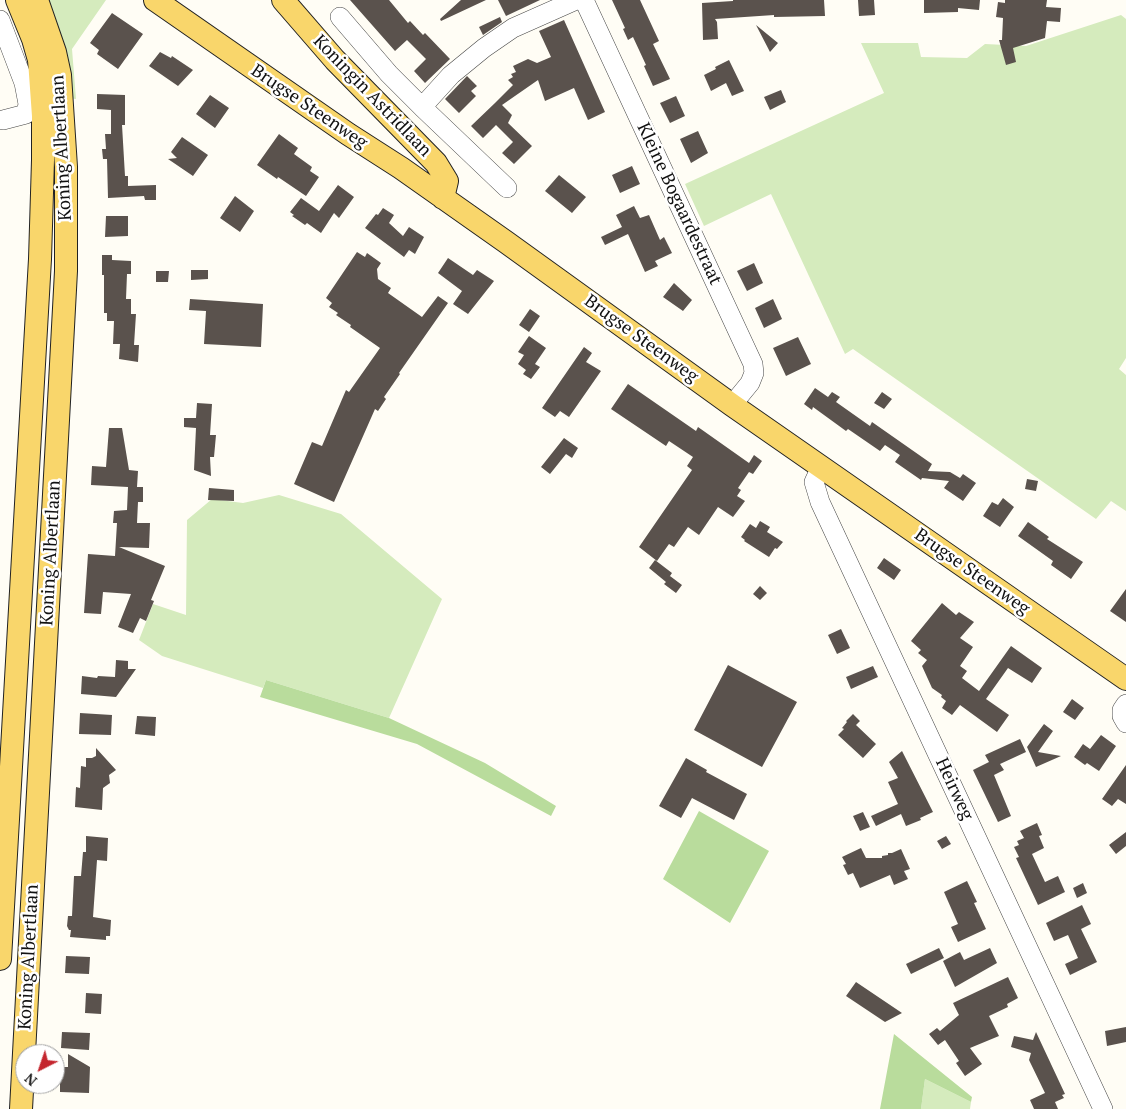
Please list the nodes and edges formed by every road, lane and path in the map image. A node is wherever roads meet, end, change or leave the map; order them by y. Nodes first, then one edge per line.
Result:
1 (17, 0) edge
2 (37, 0) edge
3 (155, 0) edge
4 (283, 0) edge
5 (576, 0) edge
6 (584, 0) edge
7 (340, 17) dead end
8 (0, 20) edge
9 (422, 107) junction
10 (3, 120) dead end
11 (507, 188) dead end
12 (443, 198) junction
13 (732, 405) junction
14 (821, 467) junction
15 (1126, 680) edge
16 (1126, 704) edge
17 (1126, 723) edge
18 (0, 959) edge
19 (20, 1109) edge
20 (1103, 1109) edge

1 - 18 main road, Koning Albertlaan
2 - 19 main road, Koning Albertlaan
3 - 12 main road, Brugse Steenweg
4 - 12 main road, Koningin Astridlaan
5 - 9 street
6 - 13 street, Kleine Bogaardestraat
7 - 9 street
8 - 10 street
9 - 11 street
12 - 13 main road, Brugse Steenweg
13 - 14 main road, Brugse Steenweg
14 - 15 main road, Brugse Steenweg
14 - 20 street, Heirweg
16 - 17 street

